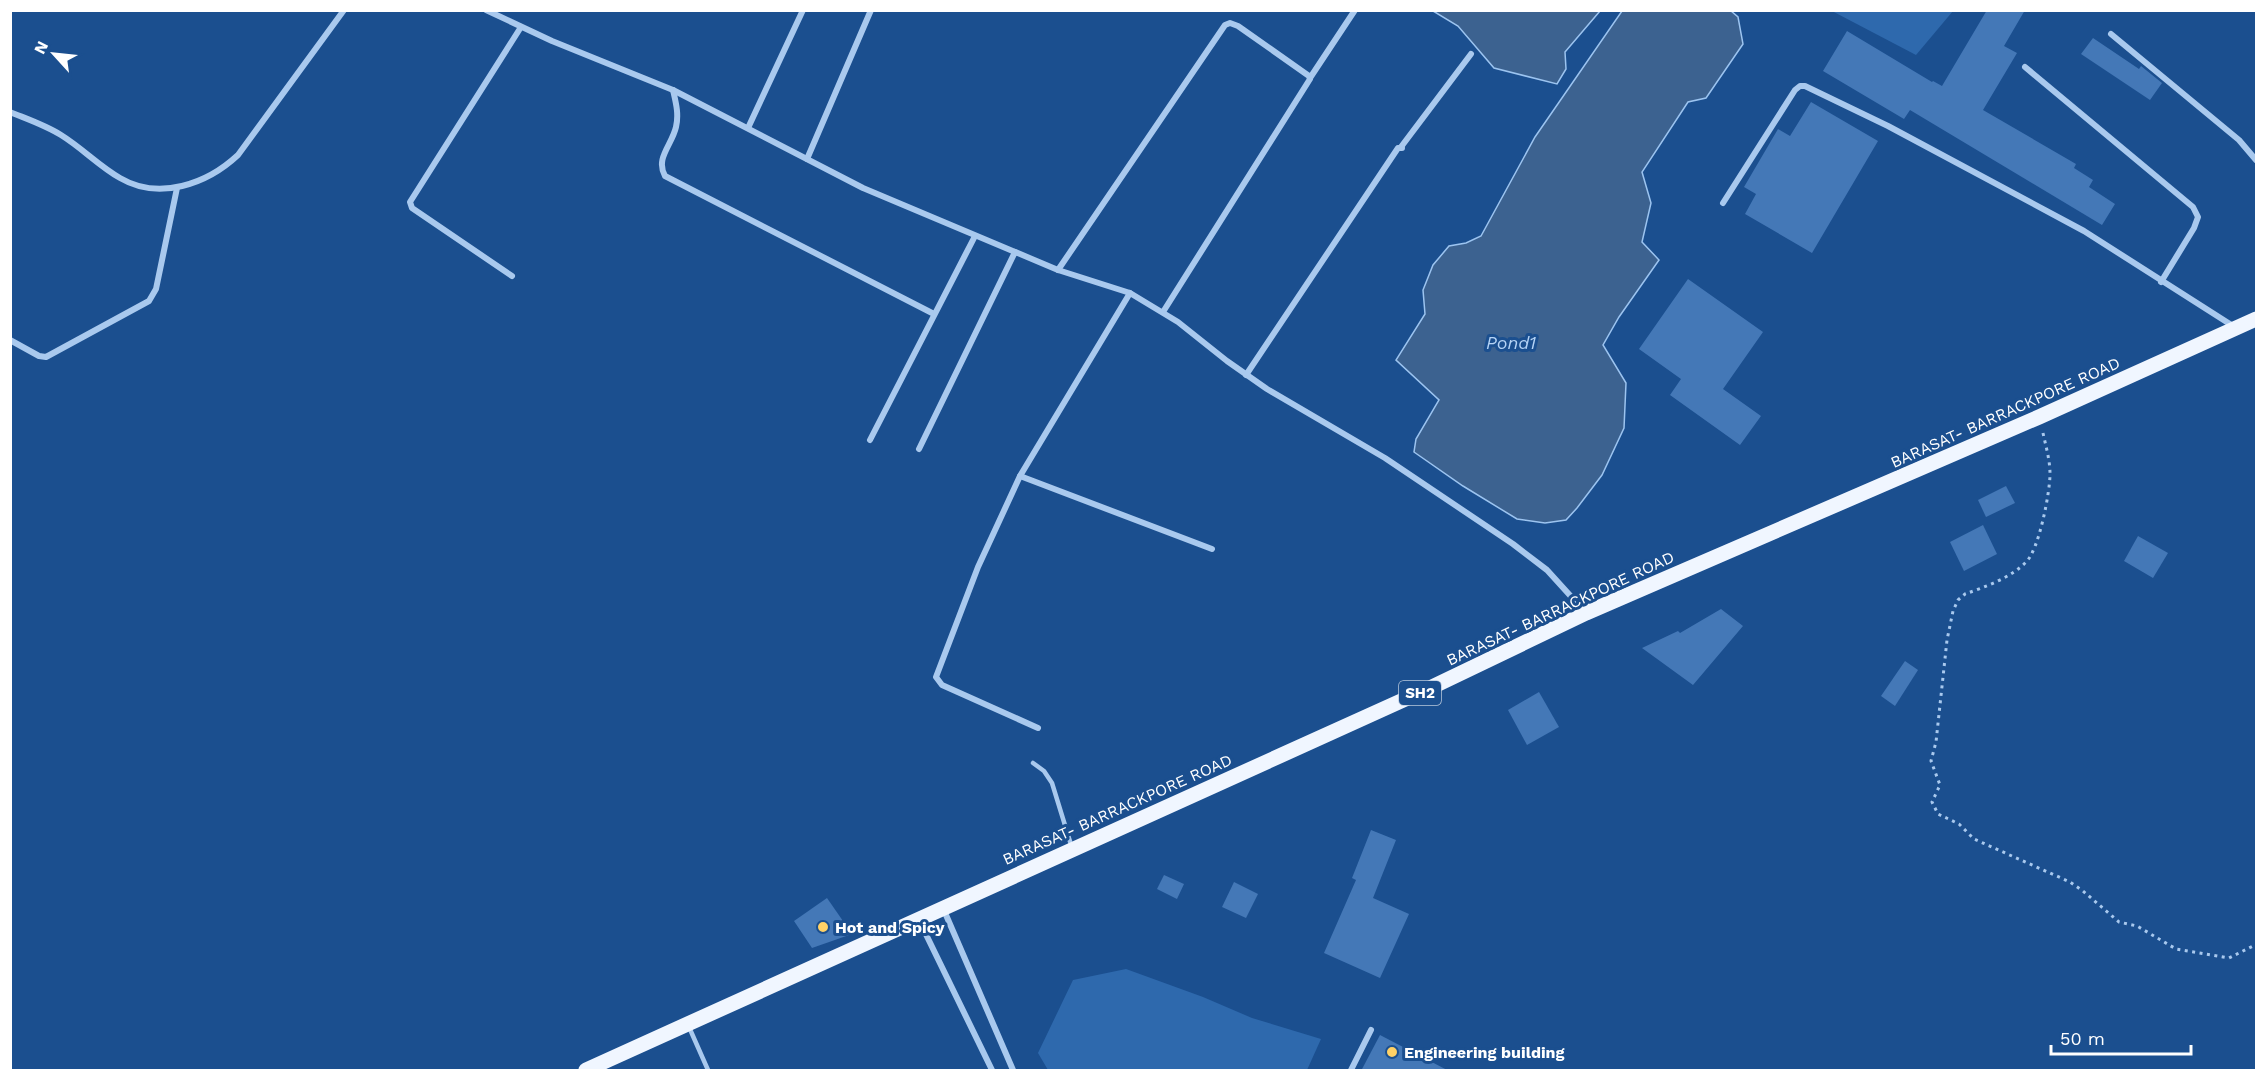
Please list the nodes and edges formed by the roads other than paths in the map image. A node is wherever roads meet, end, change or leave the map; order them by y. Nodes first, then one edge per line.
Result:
1 (344, 10) edge
2 (486, 10) edge
3 (803, 10) edge
4 (871, 10) edge
5 (1355, 10) edge
6 (521, 27) junction
7 (2111, 34) dead end
8 (1471, 54) dead end
9 (2025, 66) dead end
10 (1310, 78) junction
11 (673, 90) junction
12 (10, 112) edge
13 (748, 128) junction
14 (807, 159) junction
15 (2256, 160) edge
16 (177, 188) junction
17 (1723, 203) dead end
18 (975, 236) junction
19 (1015, 252) junction
20 (1058, 270) junction
21 (512, 276) dead end
22 (2161, 282) junction
23 (1130, 293) junction
24 (1163, 312) junction
25 (934, 314) junction
26 (2256, 319) edge
27 (2236, 328) junction
28 (10, 340) edge
29 (1246, 375) junction
30 (870, 440) dead end
31 (919, 449) dead end
32 (1020, 476) junction
33 (1212, 549) dead end
34 (1586, 613) junction
35 (1038, 728) dead end
36 (1033, 763) dead end
37 (1072, 849) junction
38 (943, 908) junction
39 (919, 919) junction
40 (688, 1024) junction
41 (1371, 1030) dead end
42 (586, 1071) edge
43 (708, 1071) edge
44 (992, 1071) edge
45 (1013, 1071) edge
46 (1351, 1071) edge

1 - 16 street
2 - 6 street
3 - 13 street
4 - 14 street
5 - 10 street
6 - 11 street
6 - 21 street
7 - 15 street
8 - 29 street
9 - 22 street
10 - 20 street
10 - 24 street
11 - 13 street
11 - 25 street
12 - 16 street
13 - 14 street
14 - 18 street
16 - 28 street
17 - 22 street
18 - 19 street
18 - 25 street
19 - 20 street
19 - 31 street
20 - 23 street
22 - 27 street
23 - 24 street
23 - 32 street
24 - 29 street
25 - 30 street
26 - 27 main road, BARASAT- BARRACKPORE ROAD / SH2
27 - 34 main road, BARASAT- BARRACKPORE ROAD / SH2
29 - 34 street
32 - 33 street
32 - 35 street
34 - 37 main road, BARASAT- BARRACKPORE ROAD / SH2
36 - 37 lane
37 - 38 main road, BARASAT- BARRACKPORE ROAD / SH2
38 - 39 main road, BARASAT- BARRACKPORE ROAD / SH2
38 - 45 street
39 - 40 main road, BARASAT- BARRACKPORE ROAD / SH2
39 - 44 street
40 - 42 main road, BARASAT- BARRACKPORE ROAD / SH2
40 - 43 lane
41 - 46 street

